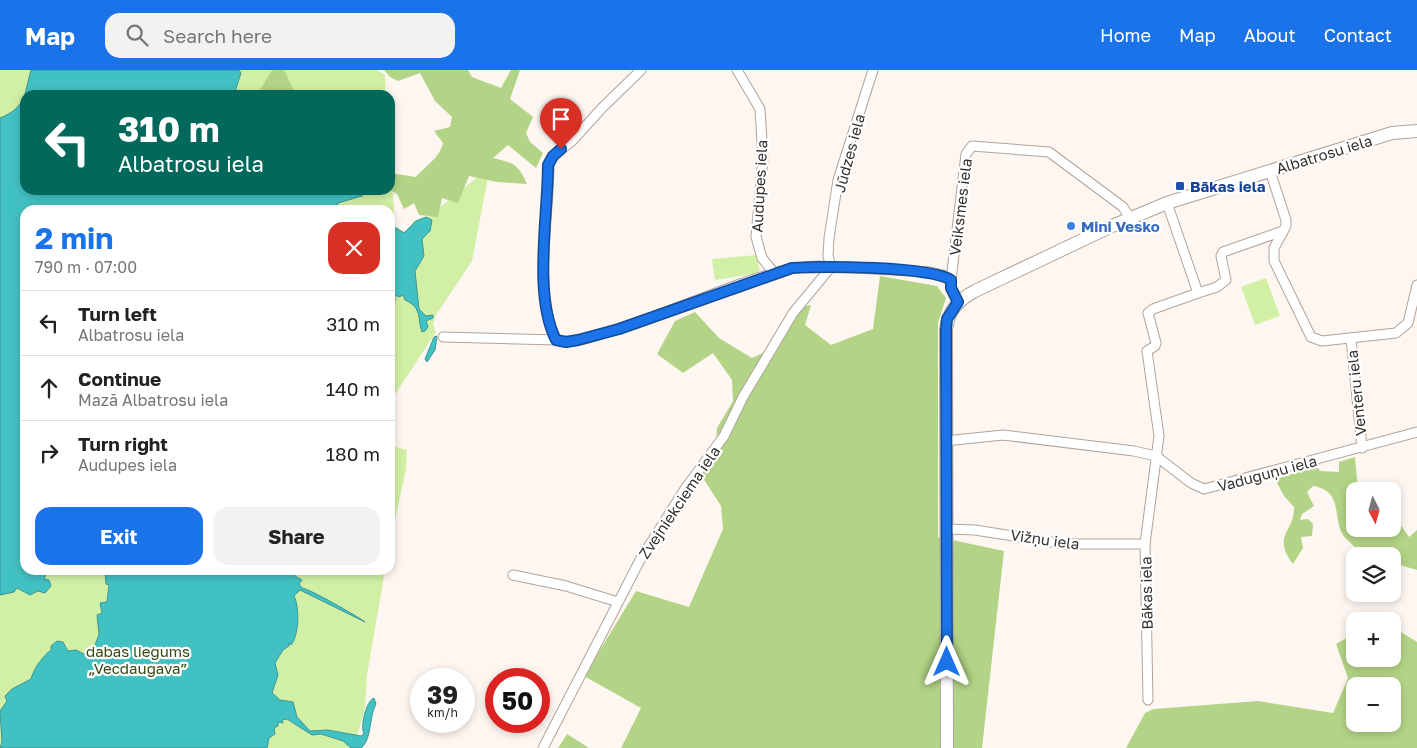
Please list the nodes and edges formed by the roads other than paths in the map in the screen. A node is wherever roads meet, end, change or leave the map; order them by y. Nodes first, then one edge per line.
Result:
1 (641, 70) edge
2 (737, 70) edge
3 (873, 70) edge
4 (1417, 131) edge
5 (1270, 171) junction
6 (1167, 203) junction
7 (1130, 218) junction
8 (1283, 231) junction
9 (831, 267) junction
10 (774, 272) junction
11 (951, 280) junction
12 (1416, 291) edge
13 (1198, 293) junction
14 (958, 302) junction
15 (443, 337) dead end
16 (1351, 338) junction
17 (556, 340) junction
18 (1417, 432) edge
19 (946, 441) junction
20 (1362, 448) junction
21 (1156, 456) junction
22 (946, 529) junction
23 (1145, 544) junction
24 (513, 576) dead end
25 (618, 602) junction
26 (1148, 700) dead end
27 (543, 748) edge
28 (948, 748) edge

1 - 17 street
2 - 10 street, Audupes iela
3 - 9 street, Jūdzes iela
4 - 5 main road, Albatrosu iela
5 - 6 main road, Albatrosu iela
5 - 8 street
6 - 7 main road, Albatrosu iela
6 - 13 street
7 - 11 street, Veiksmes iela
7 - 14 main road, Albatrosu iela
8 - 13 street
8 - 16 street
9 - 10 street
9 - 11 street
9 - 25 street, Zvejniekciema iela
10 - 17 street
11 - 14 street, Veiksmes iela
12 - 16 street
13 - 21 street, Bākas iela
14 - 19 main road
15 - 17 street
16 - 20 street, Venteru iela
18 - 20 street, Vaduguņu iela
19 - 21 street, Vaduguņu iela
19 - 22 main road
20 - 21 street, Vaduguņu iela
21 - 23 street, Bākas iela
22 - 23 street, Vižņu iela
22 - 28 main road
23 - 26 street, Bākas iela
24 - 25 street
25 - 27 street, Zvejniekciema iela

